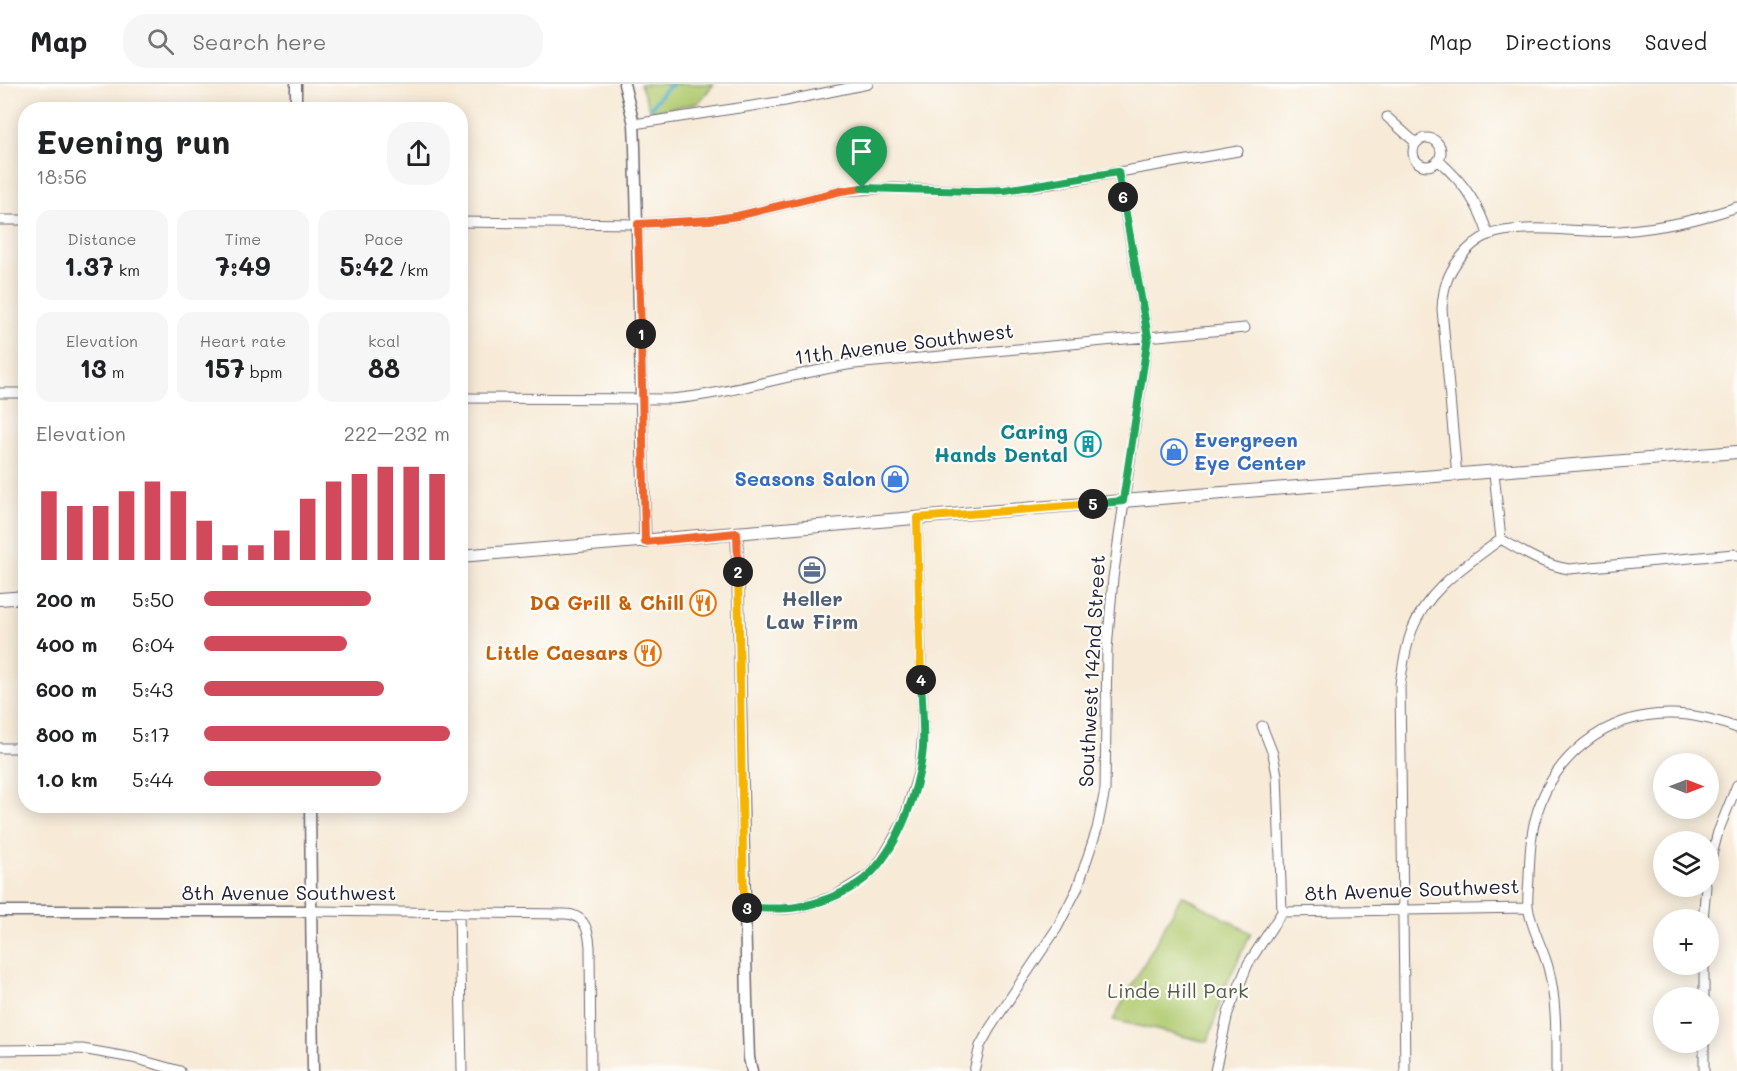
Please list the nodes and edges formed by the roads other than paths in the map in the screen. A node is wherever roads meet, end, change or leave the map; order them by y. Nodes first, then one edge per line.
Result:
1 (296, 84) edge
2 (624, 84) edge
3 (868, 84) edge
4 (296, 102) edge
5 (1388, 117) dead end
6 (634, 124) junction
7 (1416, 143) junction
8 (1238, 151) dead end
9 (1439, 161) junction
10 (1118, 172) junction
11 (1737, 207) edge
12 (0, 220) edge
13 (18, 220) edge
14 (468, 222) edge
15 (638, 224) junction
16 (1488, 236) junction
17 (1245, 328) dead end
18 (1148, 337) junction
19 (0, 393) edge
20 (18, 393) edge
21 (468, 398) edge
22 (643, 398) junction
23 (1737, 452) edge
24 (1494, 472) junction
25 (1456, 476) junction
26 (1123, 501) junction
27 (917, 518) junction
28 (737, 533) junction
29 (1501, 539) junction
30 (645, 542) junction
31 (468, 555) edge
32 (1735, 555) edge
33 (18, 598) edge
34 (0, 599) edge
35 (1262, 726) dead end
36 (1737, 728) edge
37 (0, 748) edge
38 (18, 748) edge
39 (1737, 785) edge
40 (310, 813) edge
41 (1718, 831) edge
42 (744, 908) junction
43 (1528, 908) junction
44 (0, 911) edge
45 (312, 911) junction
46 (1401, 911) junction
47 (459, 912) junction
48 (1282, 912) junction
49 (0, 1050) edge
50 (1704, 1053) edge
51 (180, 1071) edge
52 (314, 1071) edge
53 (462, 1071) edge
54 (591, 1071) edge
55 (752, 1071) edge
56 (974, 1071) edge
57 (1215, 1071) edge
58 (1405, 1071) edge
59 (1556, 1071) edge
60 (1704, 1071) edge

1 - 4 street
2 - 6 street
3 - 6 street
5 - 7 street
6 - 15 street
7 - 9 street
7 - 9 street
8 - 10 street
9 - 16 street
10 - 15 street
10 - 18 street, Southwest 142nd Street
11 - 16 street
12 - 13 street
14 - 15 street
15 - 22 street
16 - 25 street
17 - 18 street, 11th Avenue Southwest
18 - 22 street, 11th Avenue Southwest
18 - 26 street, Southwest 142nd Street
19 - 20 street
21 - 22 street, 11th Avenue Southwest
22 - 30 street
23 - 24 main road
24 - 25 main road
24 - 29 street
25 - 26 main road
26 - 27 main road
26 - 56 street, Southwest 142nd Street
27 - 28 main road
27 - 42 street
28 - 30 main road
28 - 42 street
29 - 32 street
29 - 46 street
30 - 31 main road
33 - 34 main road
35 - 48 street
36 - 43 street, 8th Avenue Southwest
37 - 38 street
39 - 41 street
40 - 45 street
42 - 55 street
43 - 46 street, 8th Avenue Southwest
43 - 59 street
44 - 45 street, 8th Avenue Southwest
45 - 47 street, 8th Avenue Southwest
45 - 52 street
46 - 48 street, 8th Avenue Southwest
46 - 58 street
47 - 53 street
47 - 54 street, 8th Avenue Southwest
48 - 57 street
49 - 51 street
50 - 60 street

